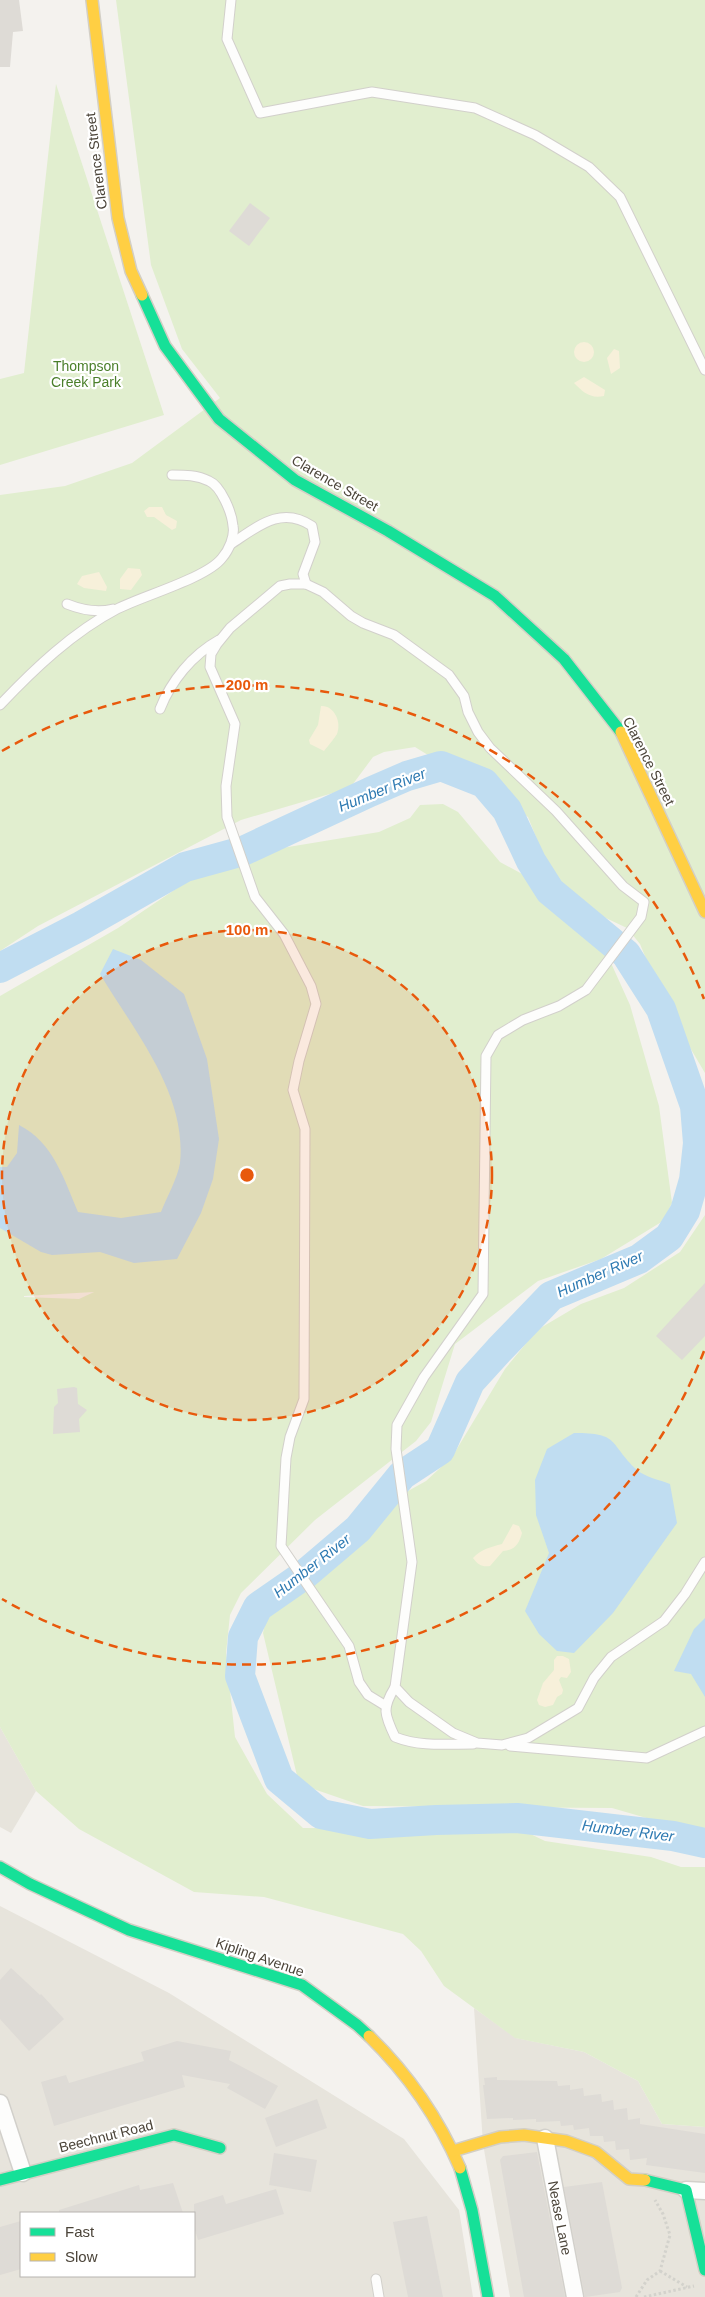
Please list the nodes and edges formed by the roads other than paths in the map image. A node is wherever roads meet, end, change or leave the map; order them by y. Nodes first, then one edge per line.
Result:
1 (92, 0) edge
2 (231, 0) edge
3 (705, 370) edge
4 (172, 475) dead end
5 (231, 544) junction
6 (306, 584) junction
7 (67, 604) dead end
8 (128, 605) junction
9 (221, 639) junction
10 (0, 705) edge
11 (160, 710) dead end
12 (705, 912) edge
13 (705, 1562) edge
14 (395, 1687) junction
15 (386, 1706) junction
16 (705, 1731) edge
17 (481, 1744) junction
18 (502, 1745) junction
19 (0, 1867) edge
20 (0, 2103) edge
21 (545, 2138) junction
22 (220, 2148) dead end
23 (453, 2151) junction
24 (23, 2173) junction
25 (0, 2180) edge
26 (686, 2190) junction
27 (705, 2191) edge
28 (705, 2270) edge
29 (376, 2279) dead end
30 (379, 2297) edge
31 (488, 2297) edge
32 (575, 2297) edge

1 - 12 street, Clarence Street
2 - 3 lane
4 - 5 lane
5 - 6 lane
5 - 8 lane
6 - 9 lane
6 - 14 lane
7 - 8 lane
8 - 10 lane
9 - 11 lane
9 - 15 lane
13 - 18 lane
14 - 15 lane
14 - 17 lane
15 - 17 lane
16 - 18 lane
17 - 18 lane
19 - 23 street, Kipling Avenue
20 - 24 street
21 - 23 street
21 - 26 street
21 - 32 street, Nease Lane
22 - 24 street, Beechnut Road
23 - 31 street, Kipling Avenue
24 - 25 street, Beechnut Road
26 - 27 street
26 - 28 street
29 - 30 lane

